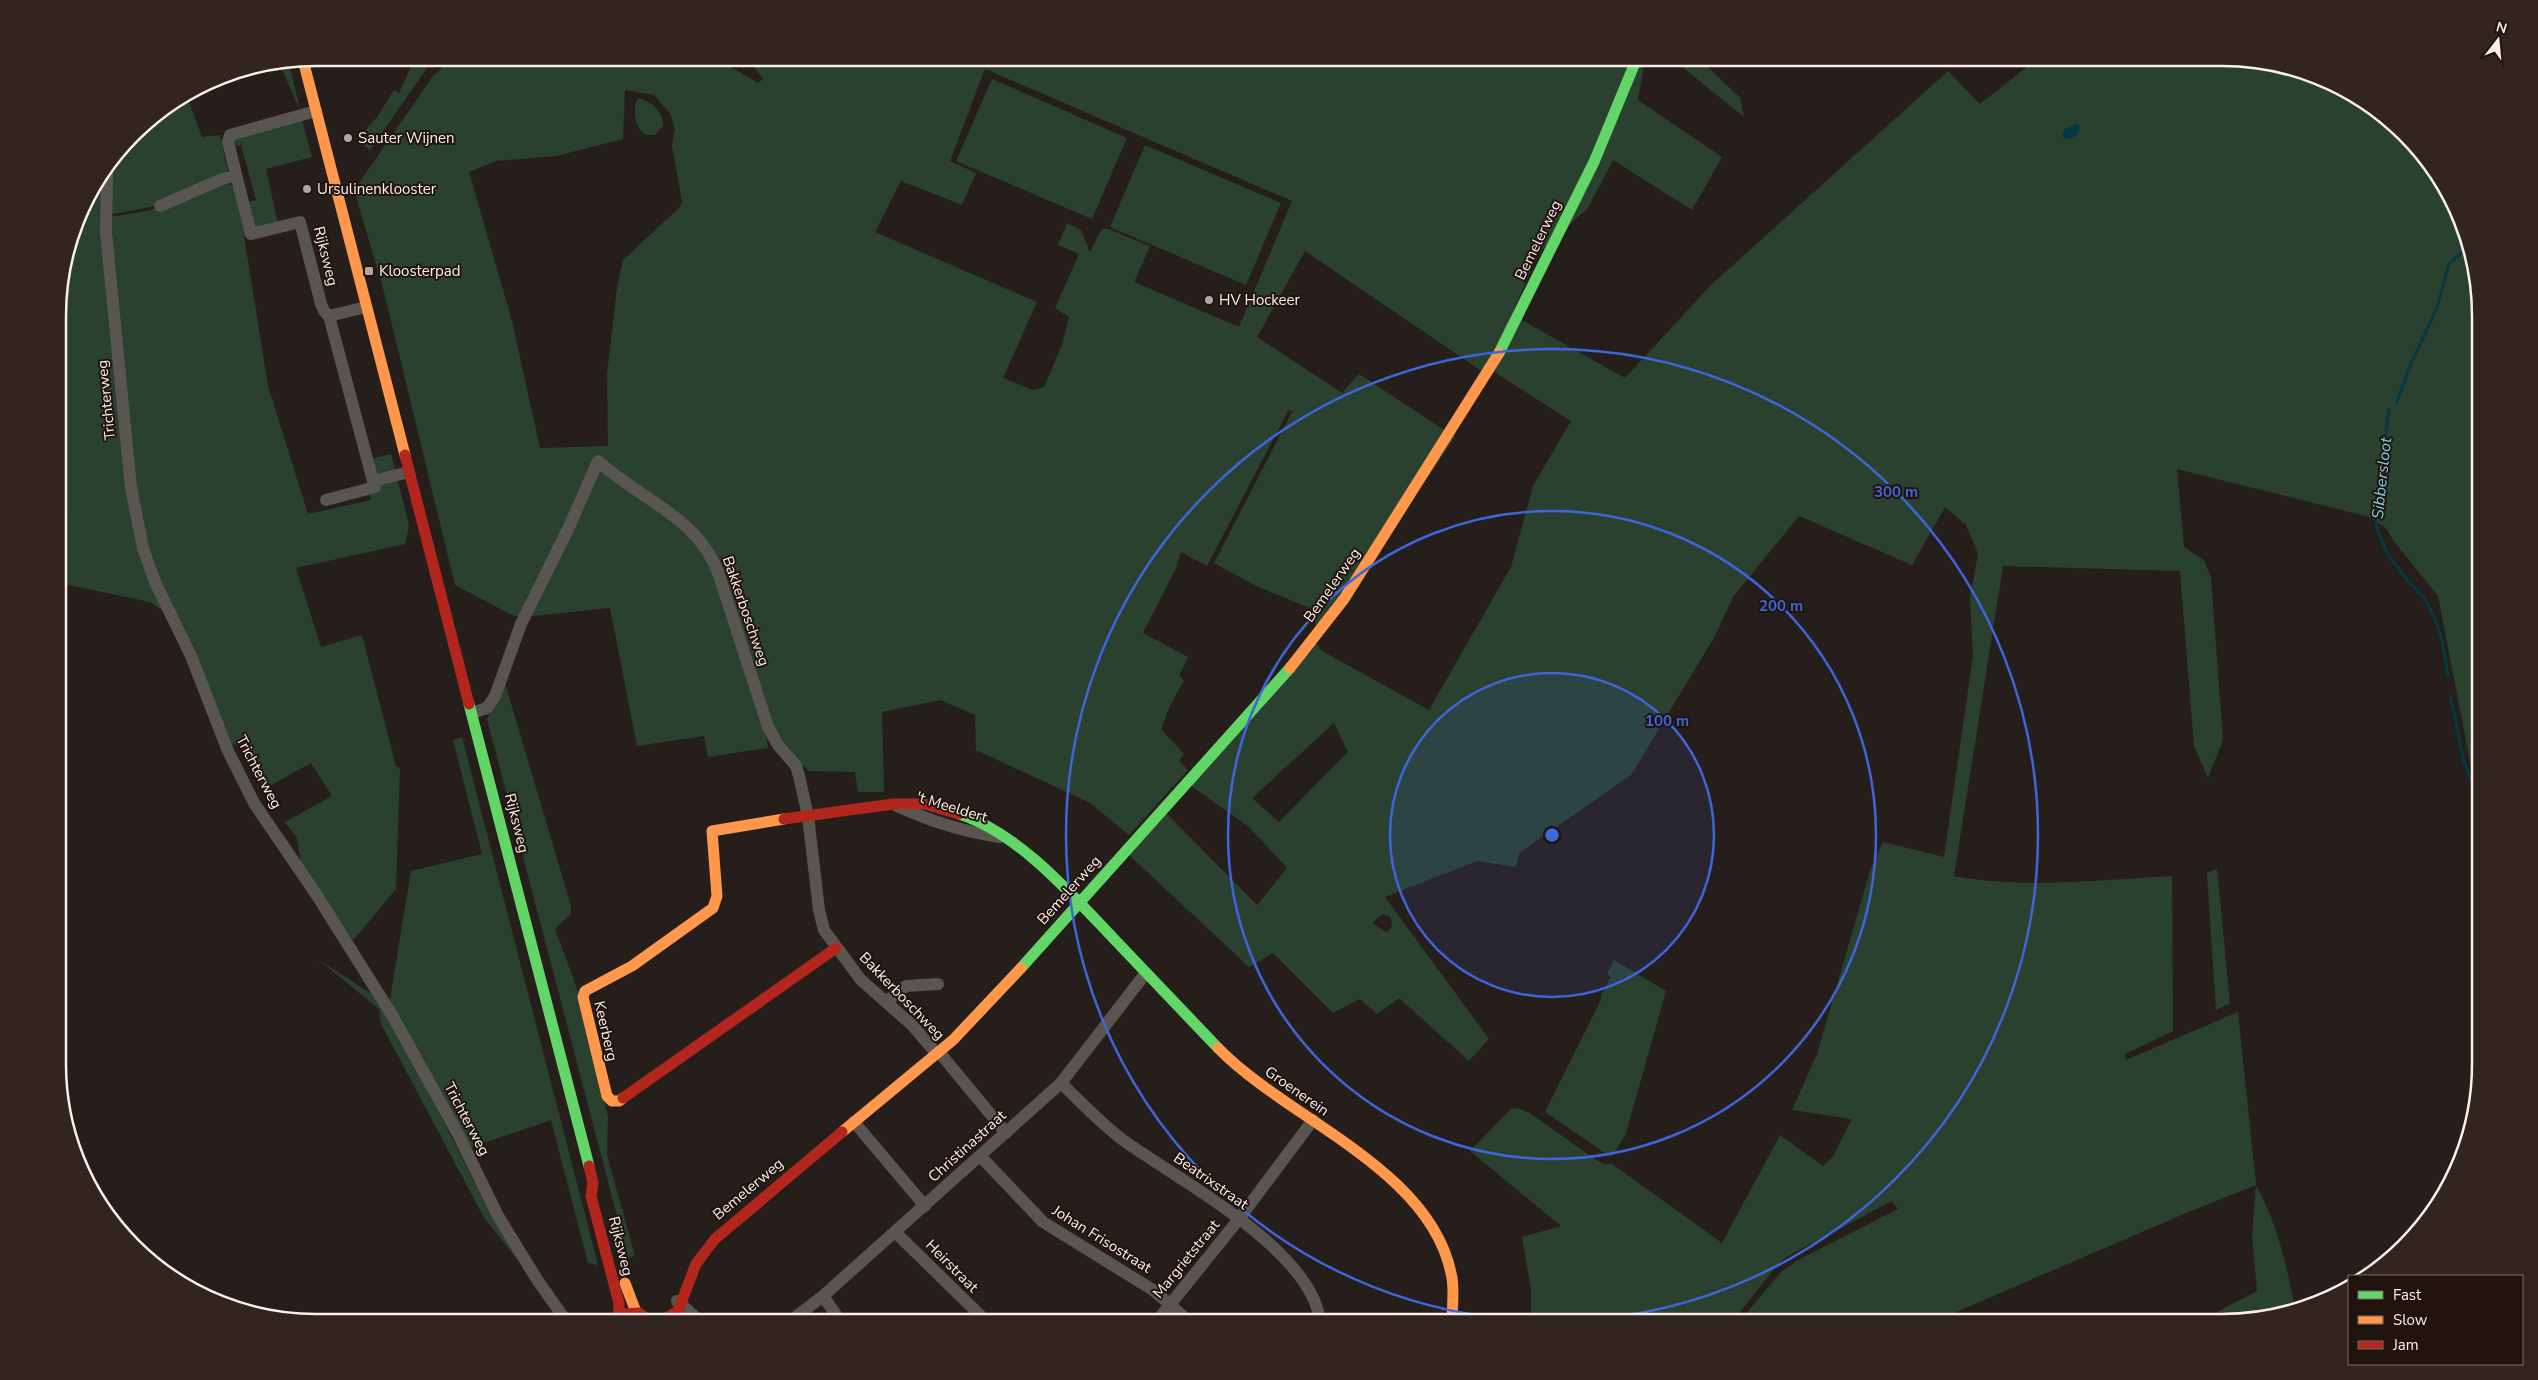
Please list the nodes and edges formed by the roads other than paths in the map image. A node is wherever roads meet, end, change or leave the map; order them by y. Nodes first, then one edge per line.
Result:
1 (1634, 66) edge
2 (305, 67) edge
3 (316, 112) junction
4 (236, 176) junction
5 (108, 177) edge
6 (160, 206) dead end
7 (366, 307) junction
8 (329, 316) junction
9 (409, 472) junction
10 (373, 481) junction
11 (326, 500) dead end
12 (472, 713) junction
13 (893, 804) joint
14 (808, 816) junction
15 (1002, 838) joint
16 (1079, 902) junction
17 (836, 948) junction
18 (1145, 974) junction
19 (938, 984) dead end
20 (886, 1002) junction
21 (938, 1053) junction
22 (1061, 1083) junction
23 (1313, 1120) junction
24 (854, 1122) junction
25 (1006, 1133) junction
26 (982, 1157) junction
27 (593, 1183) junction
28 (925, 1206) junction
29 (1239, 1218) junction
30 (895, 1232) junction
31 (823, 1296) junction
32 (679, 1301) junction
33 (1170, 1304) junction
34 (639, 1313) junction
35 (561, 1314) edge
36 (617, 1314) edge
37 (625, 1314) edge
38 (673, 1314) edge
39 (693, 1314) edge
40 (799, 1314) edge
41 (835, 1314) edge
42 (979, 1314) edge
43 (1162, 1314) edge
44 (1181, 1314) edge
45 (1318, 1314) edge
46 (1452, 1314) edge

1 - 16 street, Bemelerweg
2 - 3 street, Rijksweg
3 - 4 street, Rijksweg
3 - 7 street, Rijksweg
4 - 6 street
4 - 8 street, Rijksweg
5 - 35 street, Trichterweg
7 - 8 street
7 - 9 street, Rijksweg
8 - 10 street, Rijksweg
9 - 10 street
9 - 12 street, Rijksweg
10 - 11 street
12 - 14 street, Bakkerboschweg
12 - 27 street, Rijksweg
13 - 14 street, 't Meeldert
13 - 15 street, 't Meeldert
14 - 17 street, Bakkerboschweg
14 - 17 street, Keerberg
15 - 16 street, 't Meeldert
16 - 18 street, Groenerein
16 - 21 street, Bemelerweg
17 - 20 street, Bakkerboschweg
18 - 22 street, Christinastraat
18 - 23 street, Groenerein
19 - 20 street
20 - 21 street, Bakkerboschweg
21 - 24 street, Bemelerweg
21 - 25 street
22 - 25 street, Christinastraat
22 - 29 street, Beatrixstraat
23 - 29 street, Margrietstraat
23 - 46 street, Groenerein
24 - 28 street
24 - 32 street, Bemelerweg
25 - 26 street, Christinastraat
26 - 28 street, Christinastraat
26 - 33 street, Johan Frisostraat
27 - 34 street, Rijksweg
27 - 36 street, Rijksweg
28 - 30 street, Christinastraat
29 - 33 street, Margrietstraat
29 - 45 street, Beatrixstraat
30 - 31 street, Christinastraat
30 - 42 street, Heirstraat
31 - 40 street, Christinastraat
31 - 41 street
32 - 34 street
32 - 38 street, Bemelerweg
32 - 39 street
33 - 43 street, Margrietstraat
33 - 44 street, Johan Frisostraat
34 - 37 street

